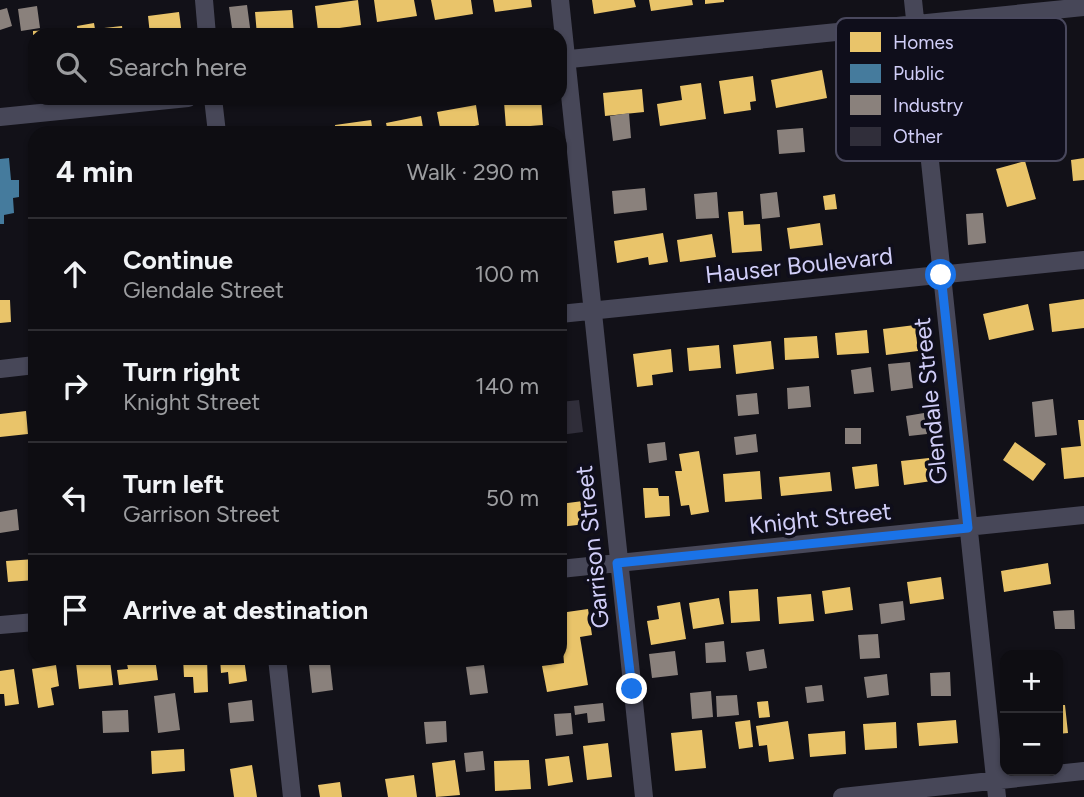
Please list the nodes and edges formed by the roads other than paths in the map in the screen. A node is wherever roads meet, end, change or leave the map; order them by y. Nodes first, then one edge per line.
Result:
1 (204, 0) edge
2 (560, 0) edge
3 (913, 0) edge
4 (1084, 7) edge
5 (914, 18) edge
6 (975, 18) edge
7 (206, 28) edge
8 (562, 28) edge
9 (836, 32) edge
10 (567, 60) edge
11 (567, 85) edge
12 (119, 105) edge
13 (215, 105) edge
14 (0, 117) edge
15 (216, 126) edge
16 (929, 161) edge
17 (1084, 260) edge
18 (941, 275) junction
19 (594, 311) junction
20 (567, 313) edge
21 (28, 366) edge
22 (0, 369) edge
23 (1084, 514) edge
24 (968, 528) junction
25 (617, 563) junction
26 (567, 568) edge
27 (28, 623) edge
28 (0, 625) edge
29 (278, 665) edge
30 (1084, 771) edge
31 (996, 789) edge
32 (292, 797) edge
33 (644, 797) edge
34 (842, 797) edge

1 - 7 street
2 - 8 street, Garrison Street
3 - 5 street, Glendale Street
4 - 6 street
9 - 10 street
11 - 19 street, Garrison Street
12 - 14 street
13 - 15 street
16 - 18 street, Glendale Street
17 - 18 street, Hauser Boulevard
18 - 19 street, Hauser Boulevard
18 - 24 street, Glendale Street
19 - 20 street, Hauser Boulevard
19 - 25 street, Garrison Street
21 - 22 street
23 - 24 street, Knight Street
24 - 25 street, Knight Street
24 - 31 street, Glendale Street
25 - 26 street, Knight Street
25 - 33 street, Garrison Street
27 - 28 street
29 - 32 street
30 - 31 street
31 - 34 street

